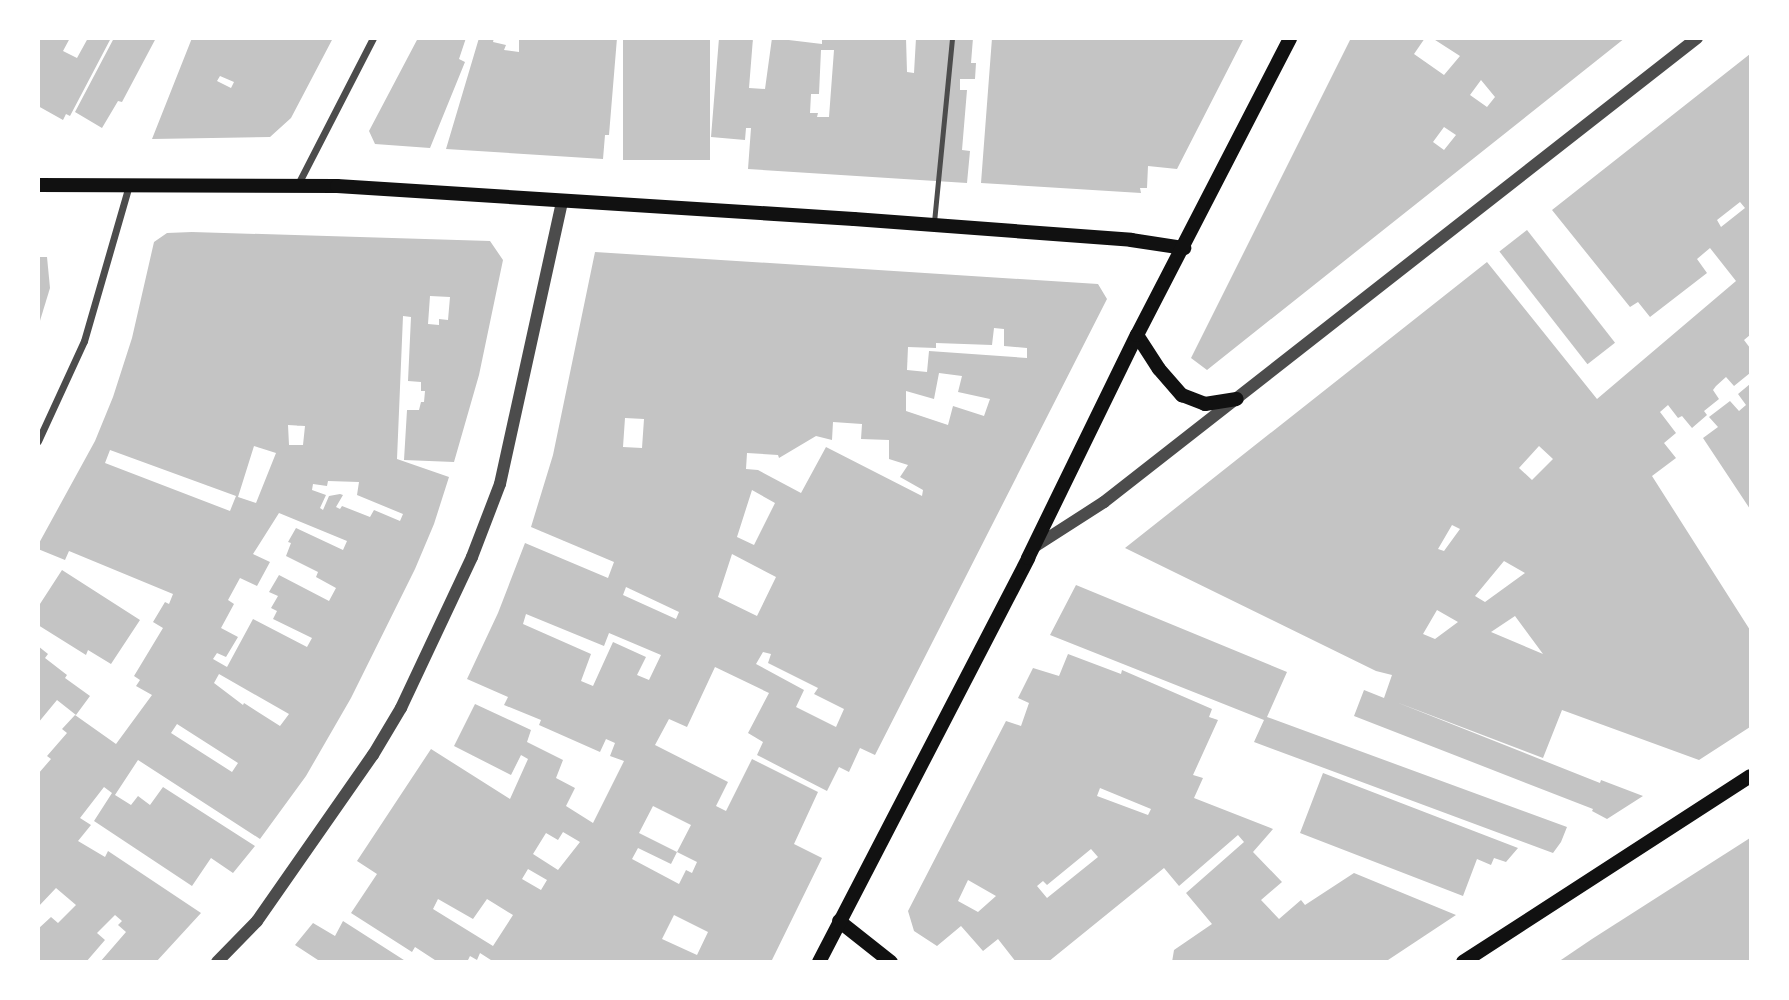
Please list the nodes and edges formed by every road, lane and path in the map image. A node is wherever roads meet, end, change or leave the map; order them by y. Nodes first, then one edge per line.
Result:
1 (373, 38) edge
2 (952, 38) edge
3 (1290, 38) edge
4 (1697, 38) edge
5 (130, 184) junction
6 (298, 184) junction
7 (38, 185) edge
8 (562, 201) junction
9 (934, 226) junction
10 (1184, 248) junction
11 (1137, 335) junction
12 (1237, 399) junction
13 (38, 442) edge
14 (1034, 547) junction
15 (1751, 776) edge
16 (839, 921) junction
17 (217, 961) edge
18 (819, 961) edge
19 (891, 961) edge
20 (1463, 961) edge

1 - 6 street
2 - 9 lane
3 - 10 main road
4 - 12 street
5 - 6 main road
5 - 7 main road
5 - 13 street
6 - 8 main road
8 - 9 main road
8 - 17 street
9 - 10 main road
10 - 11 main road
11 - 12 main road
11 - 14 main road
12 - 14 street
14 - 16 main road
15 - 20 main road
16 - 18 main road
16 - 19 main road

